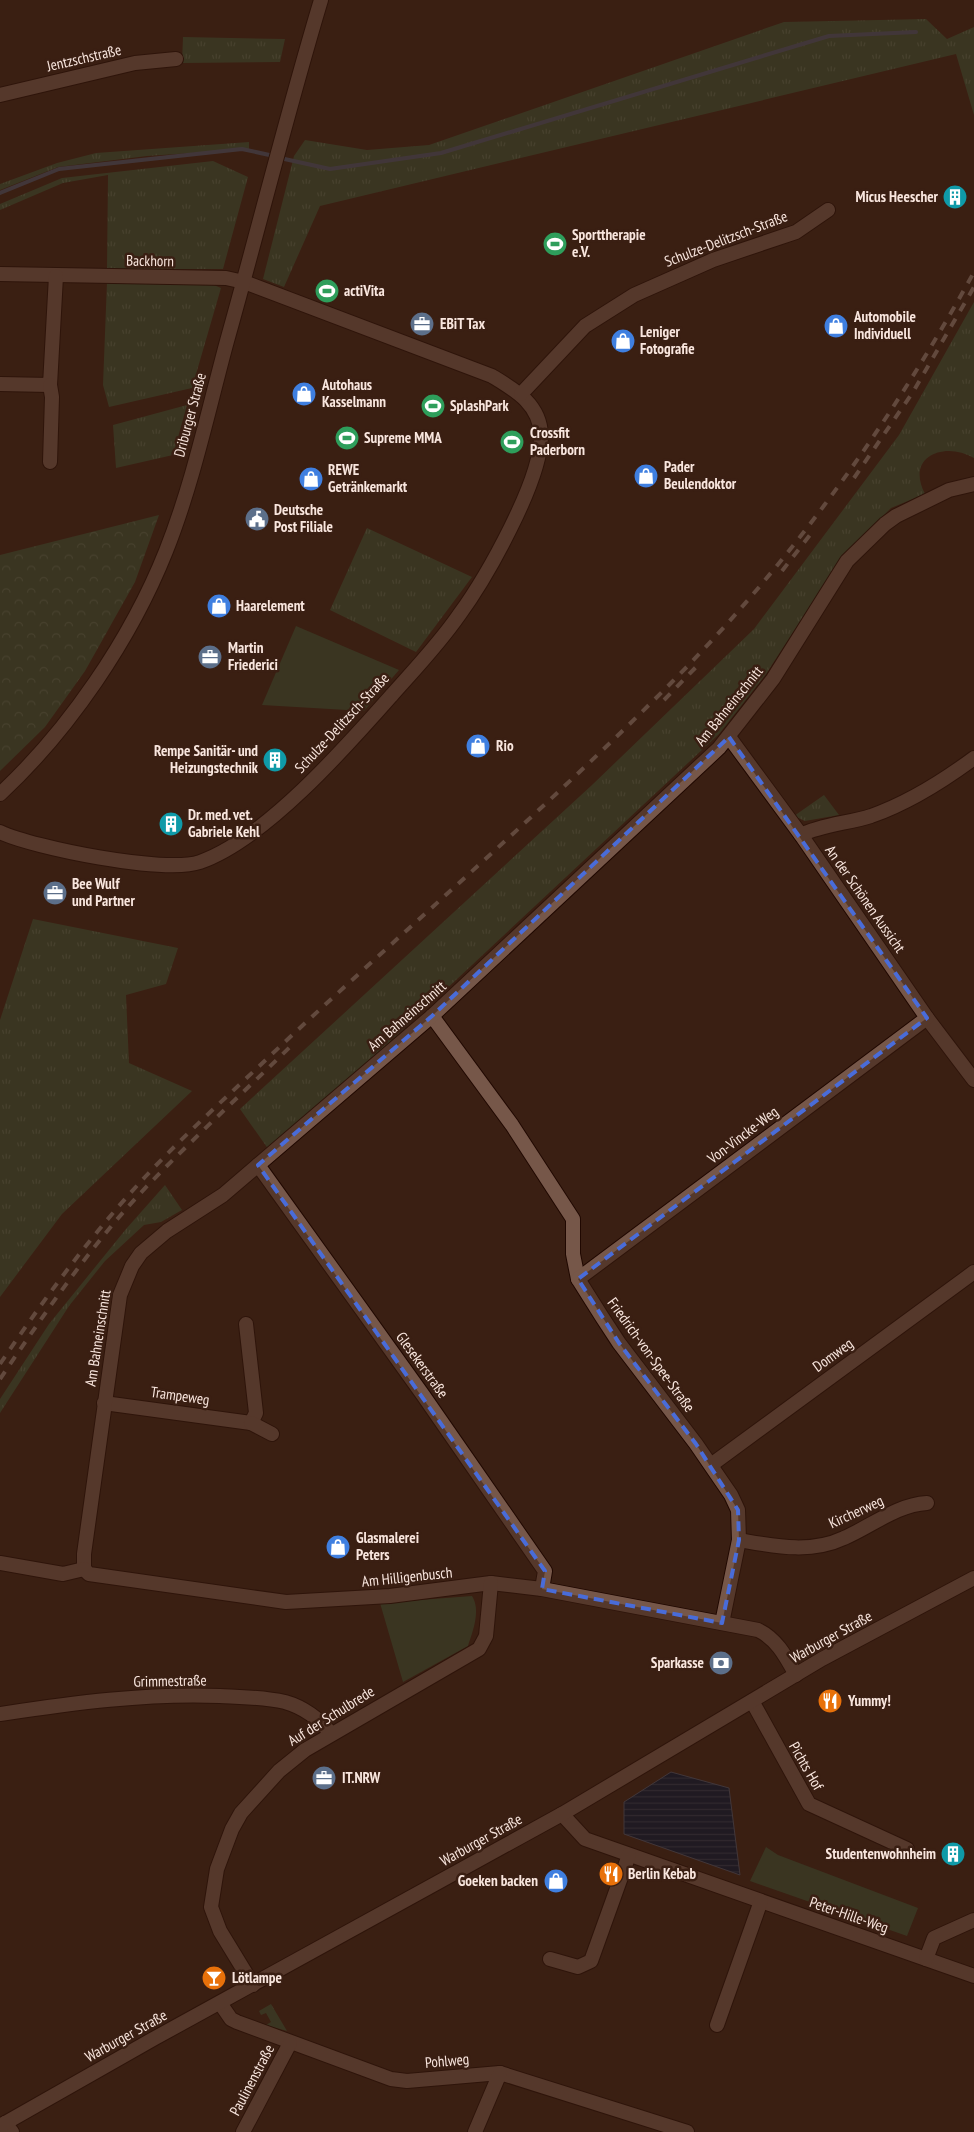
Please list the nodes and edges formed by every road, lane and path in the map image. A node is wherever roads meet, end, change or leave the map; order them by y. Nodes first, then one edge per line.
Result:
1 (321, 0) edge
2 (176, 59) dead end
3 (0, 95) edge
4 (828, 210) dead end
5 (0, 274) edge
6 (56, 276) junction
7 (244, 282) junction
8 (0, 384) edge
9 (50, 385) junction
10 (521, 394) junction
11 (50, 462) dead end
12 (974, 484) edge
13 (729, 737) junction
14 (974, 758) edge
15 (0, 794) edge
16 (0, 832) edge
17 (801, 835) junction
18 (432, 1016) junction
19 (927, 1018) junction
20 (974, 1080) edge
21 (258, 1165) junction
22 (974, 1272) edge
23 (578, 1278) junction
24 (246, 1324) dead end
25 (104, 1403) junction
26 (251, 1423) junction
27 (272, 1434) dead end
28 (711, 1465) junction
29 (927, 1503) dead end
30 (739, 1540) junction
31 (0, 1563) edge
32 (84, 1569) junction
33 (973, 1581) edge
34 (491, 1583) junction
35 (542, 1589) junction
36 (722, 1622) junction
37 (796, 1675) junction
38 (752, 1701) junction
39 (0, 1714) edge
40 (331, 1734) junction
41 (562, 1814) junction
42 (907, 1849) dead end
43 (629, 1855) junction
44 (760, 1901) junction
45 (974, 1920) edge
46 (550, 1959) dead end
47 (926, 1959) junction
48 (974, 1976) edge
49 (253, 1985) junction
50 (220, 2003) junction
51 (717, 2025) dead end
52 (290, 2043) junction
53 (500, 2073) junction
54 (6, 2127) edge
55 (243, 2132) edge
56 (475, 2132) edge
57 (687, 2132) edge

1 - 7 street, Driburger Straße
2 - 3 street, Jentzschstraße
4 - 10 street, Schulze-Delitzsch-Straße
5 - 6 street, Backhorn
6 - 7 street, Backhorn
6 - 9 street
7 - 10 street, Schulze-Delitzsch-Straße
7 - 15 street, Driburger Straße
8 - 9 street
9 - 11 street
10 - 16 street, Schulze-Delitzsch-Straße
12 - 13 street, Am Bahneinschnitt
13 - 17 street, An der Schönen Aussicht
13 - 18 street, Am Bahneinschnitt
14 - 17 street
17 - 19 street, An der Schönen Aussicht
18 - 21 street, Am Bahneinschnitt
18 - 23 street, Friedrich-von-Spee-Straße
19 - 20 street, An der Schönen Aussicht
19 - 23 street, Von-Vincke-Weg
21 - 25 street, Am Bahneinschnitt
21 - 35 street, Glesekerstraße
22 - 28 street, Domweg
23 - 28 street, Friedrich-von-Spee-Straße
24 - 26 street
25 - 26 street, Trampeweg
25 - 32 street, Am Bahneinschnitt
26 - 27 street, Trampeweg
28 - 30 street, Friedrich-von-Spee-Straße
29 - 30 street, Kircherweg
30 - 36 street, Friedrich-von-Spee-Straße
31 - 32 street, Am Hilligenbusch
32 - 34 street, Am Hilligenbusch
33 - 37 street, Warburger Straße
34 - 35 street, Am Hilligenbusch
34 - 40 street, Auf der Schulbrede
35 - 36 street, Am Hilligenbusch
36 - 37 street, Am Hilligenbusch
37 - 38 street, Warburger Straße
38 - 41 street, Warburger Straße
38 - 42 street, Pichts Hof
39 - 40 street, Grimmestraße
40 - 49 street, Auf der Schulbrede
41 - 43 street, Peter-Hille-Weg
41 - 49 street, Warburger Straße
43 - 44 street, Peter-Hille-Weg
43 - 46 street
44 - 47 street, Peter-Hille-Weg
44 - 51 street
45 - 47 street
47 - 48 street, Peter-Hille-Weg
49 - 50 street, Warburger Straße
50 - 52 street, Pohlweg
50 - 54 street, Warburger Straße
52 - 53 street, Pohlweg
52 - 55 street, Paulinenstraße
53 - 56 street
53 - 57 street, Pohlweg

